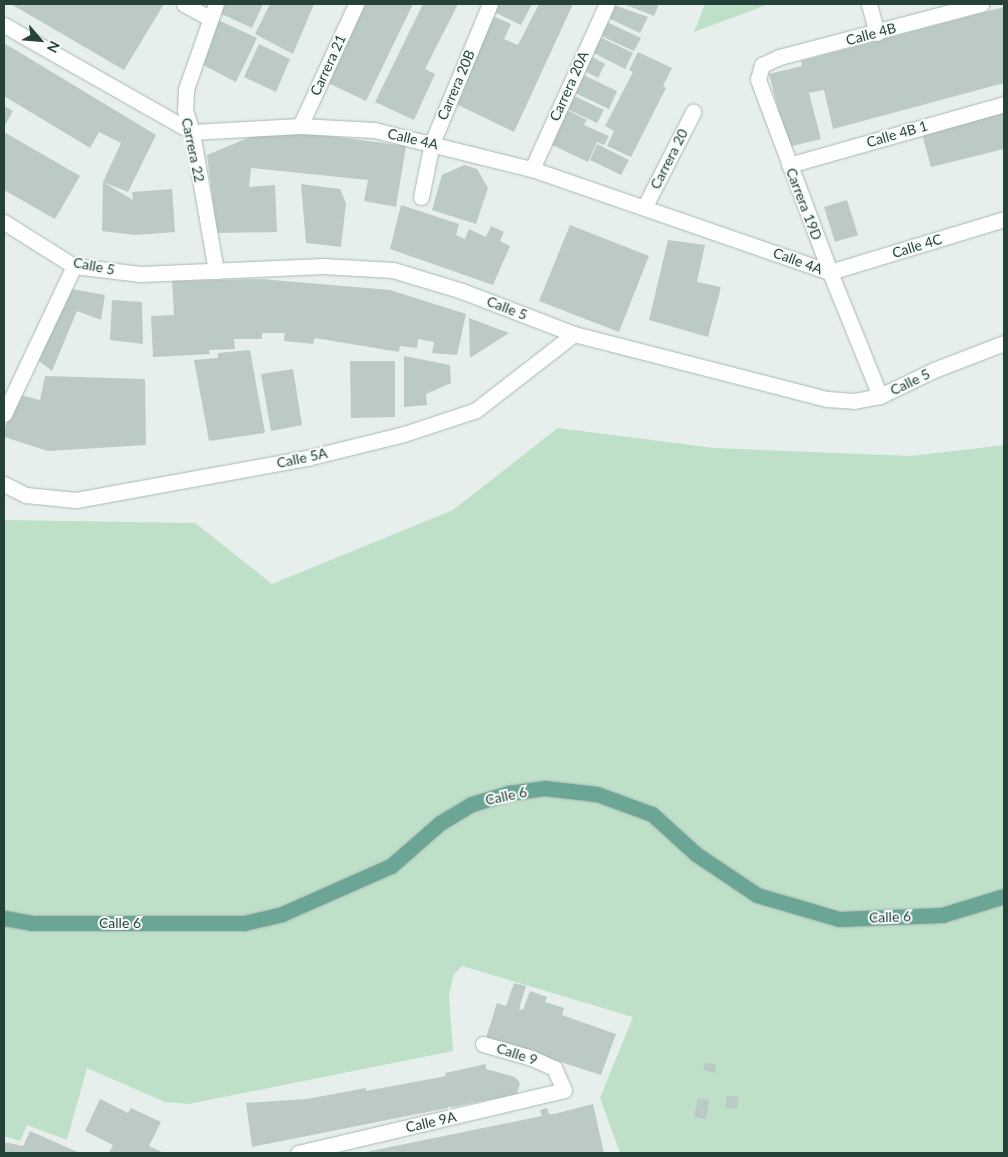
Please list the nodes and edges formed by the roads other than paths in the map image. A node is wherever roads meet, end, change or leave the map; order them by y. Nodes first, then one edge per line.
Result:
1 (184, 4) edge
2 (216, 4) edge
3 (356, 4) edge
4 (490, 4) edge
5 (607, 4) edge
6 (869, 4) edge
7 (981, 4) edge
8 (210, 18) junction
9 (4, 25) edge
10 (876, 33) junction
11 (762, 65) joint
12 (1004, 104) edge
13 (693, 112) dead end
14 (300, 126) junction
15 (192, 132) junction
16 (432, 143) junction
17 (789, 165) junction
18 (532, 168) junction
19 (421, 196) dead end
20 (645, 206) junction
21 (1004, 220) edge
22 (4, 222) edge
23 (74, 266) junction
24 (216, 271) junction
25 (830, 272) junction
26 (574, 334) junction
27 (1004, 343) edge
28 (880, 396) junction
29 (4, 414) edge
30 (4, 484) edge
31 (1004, 896) edge
32 (4, 918) edge
33 (483, 1044) dead end
34 (564, 1090) joint
35 (362, 1138) junction
36 (298, 1153) edge
37 (356, 1153) edge

1 - 8 street
2 - 8 street, Carrera 22
3 - 14 street, Carrera 21
4 - 16 street, Carrera 20B
5 - 18 street, Carrera 20A
6 - 10 street
7 - 10 street, Calle 4B
8 - 15 street, Carrera 22
9 - 15 street
10 - 11 street, Calle 4B
11 - 17 street, Carrera 19D
12 - 17 street, Calle 4B 1
13 - 20 street, Carrera 20
14 - 15 street, Calle 4A
14 - 16 street, Calle 4A
15 - 24 street, Carrera 22
16 - 18 street, Calle 4A
16 - 19 street, Carrera 20B
17 - 25 street, Carrera 19D
18 - 20 street, Calle 4A
20 - 25 street, Calle 4A
21 - 25 street, Calle 4C
22 - 23 street, Calle 5
23 - 24 street, Calle 5
23 - 29 street
24 - 26 street, Calle 5
25 - 28 street, Carrera 19D
26 - 28 street, Calle 5
26 - 30 street, Calle 5A
27 - 28 street, Calle 5
31 - 32 main road, Calle 6
33 - 34 street, Calle 9
34 - 35 street, Calle 9A
35 - 36 street, Calle 9A
35 - 37 street

